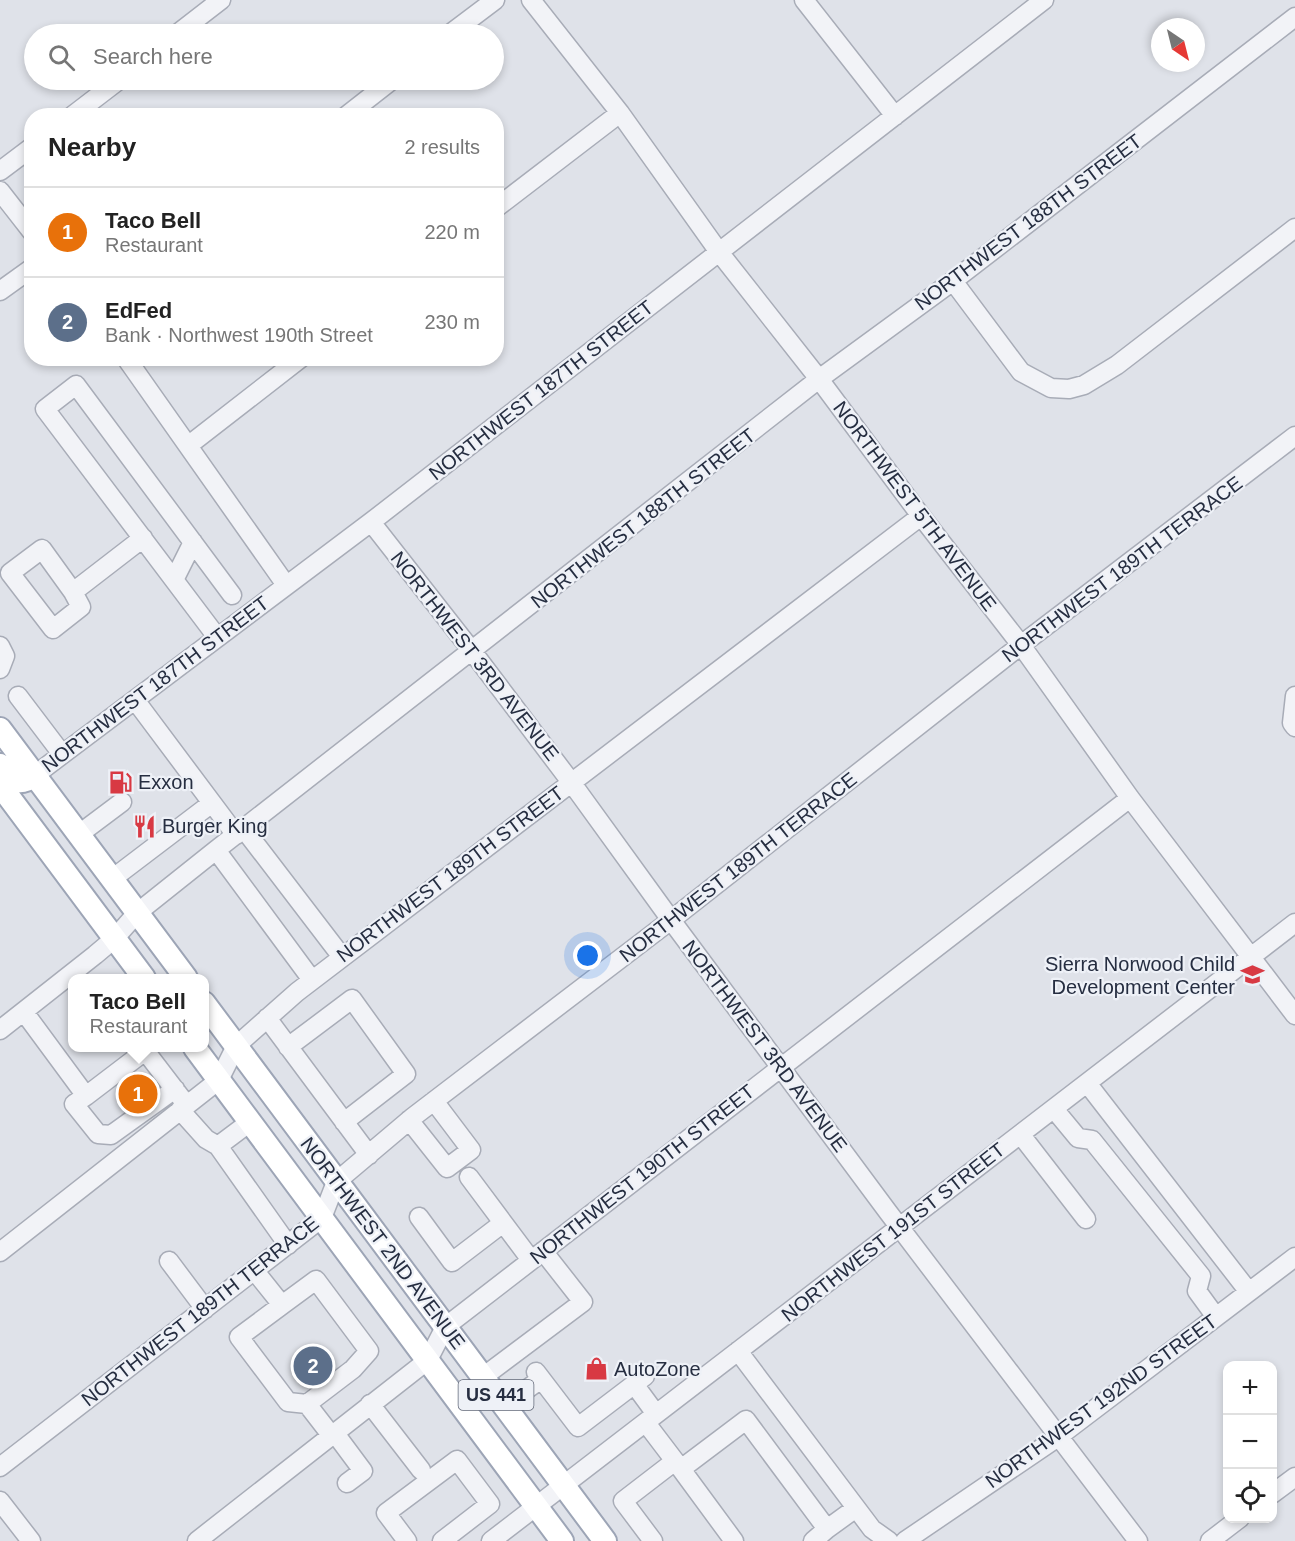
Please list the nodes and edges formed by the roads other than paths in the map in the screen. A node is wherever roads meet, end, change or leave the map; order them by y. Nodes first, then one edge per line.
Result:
1 (221, 0) edge
2 (495, 0) edge
3 (531, 0) edge
4 (804, 0) edge
5 (1044, 0) edge
6 (1295, 17) edge
7 (190, 24) edge
8 (463, 24) edge
9 (106, 90) edge
10 (379, 90) edge
11 (82, 108) edge
12 (356, 108) edge
13 (620, 113) junction
14 (895, 116) junction
15 (24, 153) edge
16 (0, 171) edge
17 (0, 191) edge
18 (504, 202) edge
19 (24, 222) edge
20 (1295, 228) edge
21 (719, 252) junction
22 (24, 274) edge
23 (953, 281) junction
24 (0, 291) edge
25 (132, 366) edge
26 (291, 366) edge
27 (819, 379) junction
28 (1295, 436) edge
29 (189, 445) junction
30 (921, 516) junction
31 (371, 522) junction
32 (143, 538) junction
33 (193, 542) junction
34 (174, 580) junction
35 (286, 585) junction
36 (73, 592) dead end
37 (232, 595) dead end
38 (218, 637) junction
39 (1021, 645) junction
40 (0, 646) edge
41 (472, 651) junction
42 (0, 669) edge
43 (18, 696) dead end
44 (1295, 696) edge
45 (135, 700) junction
46 (1294, 725) edge
47 (0, 729) edge
48 (62, 754) junction
49 (0, 765) edge
50 (35, 775) junction
51 (571, 782) junction
52 (3, 794) edge
53 (1130, 798) junction
54 (122, 802) dead end
55 (212, 803) junction
56 (240, 832) junction
57 (78, 835) junction
58 (216, 850) junction
59 (112, 879) junction
60 (137, 913) junction
61 (671, 921) junction
62 (1295, 924) edge
63 (114, 939) junction
64 (342, 957) junction
65 (1251, 957) junction
66 (86, 973) edge
67 (141, 974) edge
68 (183, 974) edge
69 (312, 980) junction
70 (68, 984) edge
71 (209, 1010) edge
72 (24, 1012) junction
73 (1295, 1015) edge
74 (267, 1018) junction
75 (0, 1029) edge
76 (236, 1046) junction
77 (288, 1047) junction
78 (141, 1052) edge
79 (149, 1052) edge
80 (199, 1052) edge
81 (780, 1068) junction
82 (219, 1080) junction
83 (1087, 1083) junction
84 (175, 1089) junction
85 (86, 1096) junction
86 (434, 1101) junction
87 (183, 1108) junction
88 (1053, 1109) junction
89 (409, 1120) junction
90 (250, 1122) junction
91 (344, 1122) junction
92 (1021, 1135) junction
93 (218, 1146) junction
94 (369, 1155) junction
95 (469, 1177) dead end
96 (336, 1182) junction
97 (419, 1217) dead end
98 (322, 1218) junction
99 (1086, 1219) dead end
100 (503, 1223) junction
101 (900, 1228) junction
102 (288, 1245) junction
103 (0, 1252) edge
104 (537, 1255) junction
105 (1295, 1257) edge
106 (1224, 1260) junction
107 (169, 1261) dead end
108 (254, 1270) junction
109 (1201, 1276) junction
110 (1249, 1292) junction
111 (282, 1305) junction
112 (205, 1309) junction
113 (1216, 1317) junction
114 (445, 1327) junction
115 (738, 1351) junction
116 (428, 1360) junction
117 (483, 1377) junction
118 (308, 1404) junction
119 (370, 1404) junction
120 (504, 1406) junction
121 (651, 1419) junction
122 (333, 1434) junction
123 (1058, 1437) junction
124 (678, 1465) junction
125 (0, 1467) edge
126 (420, 1470) dead end
127 (1295, 1477) edge
128 (347, 1483) dead end
129 (563, 1486) junction
130 (1277, 1490) edge
131 (0, 1502) edge
132 (537, 1506) junction
133 (856, 1508) junction
134 (1233, 1523) edge
135 (827, 1529) junction
136 (501, 1538) edge
137 (31, 1541) edge
138 (197, 1541) edge
139 (407, 1541) edge
140 (442, 1541) edge
141 (562, 1541) edge
142 (605, 1541) edge
143 (653, 1541) edge
144 (734, 1541) edge
145 (813, 1541) edge
146 (889, 1541) edge
147 (905, 1541) edge
148 (1138, 1541) edge
149 (1210, 1541) edge

1 - 7 street
2 - 8 street
3 - 13 street, NORTHWEST 5TH AVENUE
4 - 14 street
5 - 14 street, NORTHWEST 187TH STREET
6 - 23 street, NORTHWEST 188TH STREET
9 - 11 street
10 - 12 street
13 - 18 street
13 - 21 street, NORTHWEST 5TH AVENUE
14 - 21 street, NORTHWEST 187TH STREET
15 - 16 street
17 - 19 street
20 - 23 street
21 - 27 street, NORTHWEST 5TH AVENUE
21 - 31 street, NORTHWEST 187TH STREET
22 - 24 street
23 - 27 street, NORTHWEST 188TH STREET
25 - 29 street
26 - 29 street
27 - 30 street, NORTHWEST 5TH AVENUE
27 - 41 street, NORTHWEST 188TH STREET
28 - 39 street, NORTHWEST 189TH TERRACE
29 - 35 street
30 - 39 street, NORTHWEST 5TH AVENUE
30 - 51 street, NORTHWEST 189TH STREET
31 - 35 street, NORTHWEST 187TH STREET
31 - 41 street, NORTHWEST 3RD AVENUE
32 - 33 street
32 - 34 street
32 - 36 street
33 - 34 street
33 - 37 street
34 - 38 street
35 - 38 street, NORTHWEST 187TH STREET
38 - 45 street, NORTHWEST 187TH STREET
39 - 53 street, NORTHWEST 5TH AVENUE
39 - 61 street, NORTHWEST 189TH TERRACE
40 - 42 street
41 - 51 street, NORTHWEST 3RD AVENUE
41 - 56 street, NORTHWEST 188TH STREET
43 - 48 street
44 - 46 street
45 - 48 street, NORTHWEST 187TH STREET
45 - 55 street
47 - 50 main road
48 - 50 street, NORTHWEST 187TH STREET
49 - 50 main road
50 - 57 main road
51 - 61 street, NORTHWEST 3RD AVENUE
51 - 64 street, NORTHWEST 189TH STREET
52 - 63 main road
53 - 65 street, NORTHWEST 5TH AVENUE
53 - 81 street, NORTHWEST 190TH STREET
54 - 57 street
55 - 56 street
55 - 59 street
56 - 58 street, NORTHWEST 188TH STREET
56 - 64 street
57 - 59 main road
58 - 60 street, NORTHWEST 188TH STREET
58 - 69 street
59 - 60 main road
60 - 63 street, NORTHWEST 188TH STREET
60 - 68 main road
61 - 81 street, NORTHWEST 3RD AVENUE
61 - 86 street, NORTHWEST 189TH TERRACE
62 - 65 street, NORTHWEST 191ST STREET
63 - 66 street, NORTHWEST 188TH STREET
63 - 67 main road
64 - 69 street, NORTHWEST 189TH STREET
65 - 73 street, NORTHWEST 5TH AVENUE
65 - 83 street, NORTHWEST 191ST STREET
69 - 74 street, NORTHWEST 189TH STREET
70 - 72 street, NORTHWEST 188TH STREET
71 - 76 main road, NORTHWEST 2ND AVENUE / US 441
72 - 75 street, NORTHWEST 188TH STREET
72 - 85 street
74 - 76 street, NORTHWEST 189TH STREET
74 - 77 street
76 - 82 street, NORTHWEST 189TH STREET
76 - 96 main road, NORTHWEST 2ND AVENUE / US 441
77 - 91 street
77 - 91 street
78 - 85 street
79 - 84 street
80 - 82 main road, NORTHWEST 2ND AVENUE / US 441
81 - 101 street, NORTHWEST 3RD AVENUE
81 - 104 street, NORTHWEST 190TH STREET
82 - 87 street, NORTHWEST 189TH STREET
82 - 90 main road, NORTHWEST 2ND AVENUE / US 441
83 - 88 street, NORTHWEST 191ST STREET
83 - 106 street
84 - 85 street
84 - 87 street
86 - 89 street, NORTHWEST 189TH TERRACE
86 - 89 street
87 - 93 street
87 - 103 street, NORTHWEST 189TH STREET
88 - 92 street, NORTHWEST 191ST STREET
88 - 109 street
89 - 94 street, NORTHWEST 189TH TERRACE
90 - 93 street
90 - 98 main road, NORTHWEST 2ND AVENUE / US 441
91 - 94 street
92 - 99 street
92 - 101 street, NORTHWEST 191ST STREET
93 - 102 street
94 - 96 street, NORTHWEST 189TH TERRACE
95 - 100 street
96 - 98 street, NORTHWEST 189TH TERRACE
96 - 114 main road, NORTHWEST 2ND AVENUE / US 441
97 - 100 street
98 - 102 street, NORTHWEST 189TH TERRACE
98 - 116 main road, NORTHWEST 2ND AVENUE / US 441
100 - 104 street
101 - 115 street, NORTHWEST 191ST STREET
101 - 123 street, NORTHWEST 3RD AVENUE
102 - 108 street, NORTHWEST 189TH TERRACE
104 - 114 street, NORTHWEST 190TH STREET
104 - 117 street
105 - 110 street, NORTHWEST 192ND STREET
106 - 109 street
106 - 110 street
107 - 112 street
108 - 111 street
108 - 112 street, NORTHWEST 189TH TERRACE
109 - 113 street
110 - 113 street, NORTHWEST 192ND STREET
111 - 118 street
111 - 118 street
112 - 125 street, NORTHWEST 189TH TERRACE
113 - 123 street, NORTHWEST 192ND STREET
114 - 116 street, NORTHWEST 190TH STREET
114 - 117 main road, NORTHWEST 2ND AVENUE / US 441
115 - 121 street, NORTHWEST 191ST STREET
115 - 133 street
116 - 119 street, NORTHWEST 190TH STREET
116 - 132 main road, NORTHWEST 2ND AVENUE / US 441
117 - 120 main road, NORTHWEST 2ND AVENUE / US 441
118 - 122 street
119 - 122 street, NORTHWEST 190TH STREET
119 - 126 street
120 - 121 street
120 - 129 main road, NORTHWEST 2ND AVENUE / US 441
121 - 124 street
121 - 129 street, NORTHWEST 191ST STREET
122 - 128 street
122 - 138 street, NORTHWEST 190TH STREET
123 - 147 street, NORTHWEST 192ND STREET
123 - 148 street, NORTHWEST 3RD AVENUE
124 - 135 street
124 - 143 street
124 - 144 street
127 - 130 street
129 - 132 street, NORTHWEST 191ST STREET
129 - 142 main road, NORTHWEST 2ND AVENUE / US 441
131 - 137 street
132 - 136 street, NORTHWEST 191ST STREET
132 - 141 main road, NORTHWEST 2ND AVENUE / US 441
133 - 135 street
133 - 146 street
134 - 149 street
135 - 145 street
139 - 140 street

